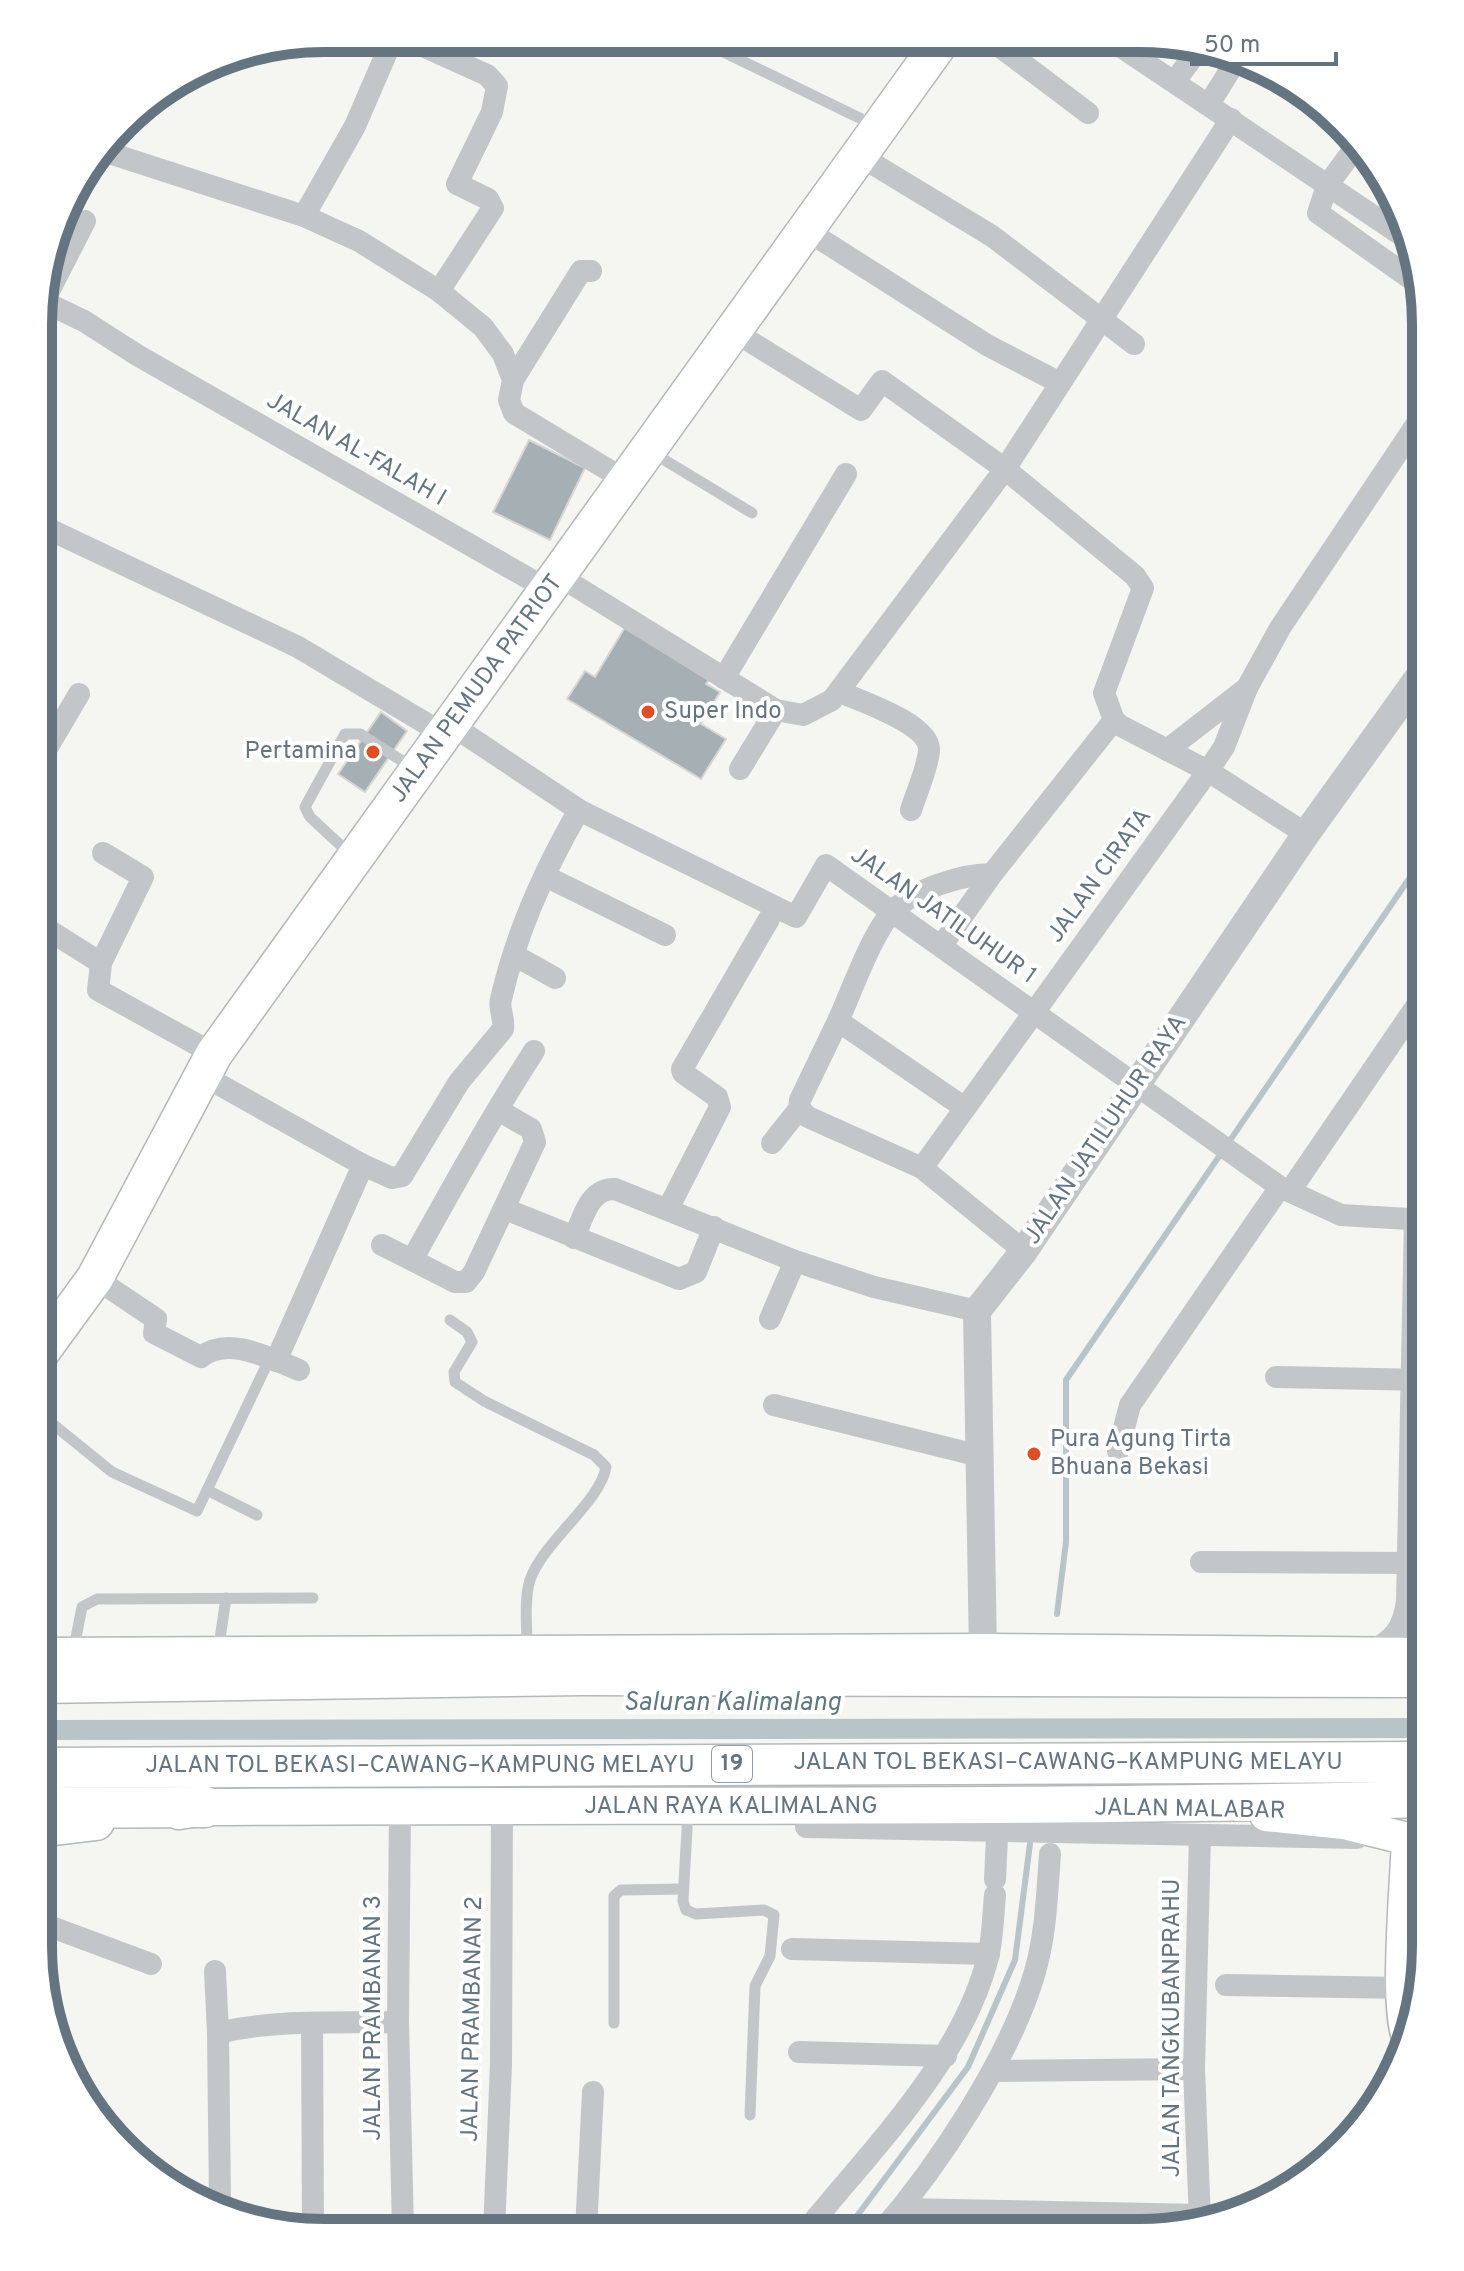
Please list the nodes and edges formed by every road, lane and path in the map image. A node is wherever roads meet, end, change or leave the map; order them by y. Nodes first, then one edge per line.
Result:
1 (933, 52) edge
2 (1007, 52) edge
3 (1129, 52) edge
4 (387, 53) edge
5 (438, 53) edge
6 (720, 53) edge
7 (1193, 57) edge
8 (1231, 68) edge
9 (1174, 82) junction
10 (1209, 104) junction
11 (1088, 113) dead end
12 (1231, 119) junction
13 (870, 142) junction
14 (112, 154) edge
15 (1355, 156) edge
16 (1327, 186) junction
17 (304, 216) junction
18 (85, 221) dead end
19 (806, 230) junction
20 (1396, 231) edge
21 (591, 271) dead end
22 (56, 274) edge
23 (1408, 276) edge
24 (439, 291) junction
25 (53, 306) edge
26 (1100, 320) junction
27 (733, 331) junction
28 (1134, 344) dead end
29 (513, 380) junction
30 (1060, 383) junction
31 (1412, 431) edge
32 (647, 449) junction
33 (1005, 469) junction
34 (846, 474) dead end
35 (625, 480) junction
36 (752, 513) dead end
37 (52, 531) edge
38 (554, 583) junction
39 (724, 678) junction
40 (1412, 687) edge
41 (1247, 688) junction
42 (840, 692) junction
43 (79, 694) dead end
44 (776, 710) junction
45 (1114, 720) junction
46 (446, 728) junction
47 (52, 740) edge
48 (1167, 750) junction
49 (740, 769) dead end
50 (416, 770) junction
51 (1208, 771) junction
52 (579, 810) junction
53 (911, 810) dead end
54 (1306, 834) junction
55 (103, 853) dead end
56 (356, 860) junction
57 (992, 874) junction
58 (545, 876) junction
59 (893, 911) junction
60 (769, 919) dead end
61 (52, 932) edge
62 (665, 935) dead end
63 (942, 945) junction
64 (514, 955) junction
65 (101, 964) junction
66 (555, 978) dead end
67 (1035, 1011) junction
68 (1412, 1012) edge
69 (838, 1021) junction
70 (534, 1051) dead end
71 (208, 1064) junction
72 (1138, 1086) junction
73 (965, 1108) junction
74 (799, 1109) junction
75 (498, 1110) junction
76 (772, 1143) dead end
77 (363, 1165) junction
78 (922, 1168) junction
79 (1285, 1189) junction
80 (505, 1209) junction
81 (668, 1209) junction
82 (1411, 1216) edge
83 (714, 1227) junction
84 (574, 1238) junction
85 (382, 1245) dead end
86 (1024, 1251) junction
87 (412, 1260) junction
88 (795, 1261) junction
89 (95, 1278) junction
90 (977, 1311) junction
91 (770, 1319) dead end
92 (450, 1320) dead end
93 (52, 1337) edge
94 (273, 1359) junction
95 (299, 1370) dead end
96 (1276, 1377) dead end
97 (1411, 1380) edge
98 (774, 1405) dead end
99 (52, 1424) edge
100 (1118, 1451) dead end
101 (980, 1456) junction
102 (207, 1490) junction
103 (257, 1515) dead end
104 (1411, 1525) edge
105 (1201, 1562) dead end
106 (1409, 1563) junction
107 (226, 1598) junction
108 (313, 1598) dead end
109 (527, 1652) junction
110 (983, 1652) junction
111 (56, 1656) edge
112 (217, 1656) junction
113 (1365, 1656) junction
114 (1411, 1656) edge
115 (1411, 1677) edge
116 (52, 1683) edge
117 (1411, 1762) edge
118 (52, 1768) edge
119 (1411, 1799) edge
120 (1168, 1805) junction
121 (400, 1806) junction
122 (205, 1807) junction
123 (502, 1807) junction
124 (52, 1808) edge
125 (688, 1815) junction
126 (998, 1819) junction
127 (52, 1827) edge
128 (806, 1827) dead end
129 (1212, 1827) junction
130 (1050, 1854) dead end
131 (683, 1889) junction
132 (52, 1927) edge
133 (792, 1949) dead end
134 (989, 1954) junction
135 (151, 1964) dead end
136 (215, 1971) dead end
137 (1226, 1985) dead end
138 (1404, 1988) junction
139 (1404, 2011) edge
140 (398, 2022) junction
141 (312, 2023) junction
142 (614, 2023) dead end
143 (218, 2033) junction
144 (799, 2052) dead end
145 (946, 2056) junction
146 (1194, 2069) junction
147 (993, 2071) junction
148 (593, 2092) dead end
149 (750, 2115) dead end
150 (220, 2198) edge
151 (901, 2209) junction
152 (1200, 2212) edge
153 (1167, 2217) edge
154 (313, 2218) edge
155 (403, 2219) edge
156 (495, 2219) edge
157 (587, 2219) edge
158 (815, 2219) edge
159 (892, 2219) edge

1 - 13 main road, JALAN PEMUDA PATRIOT
2 - 11 street
3 - 9 street
4 - 17 street
5 - 24 street
6 - 13 lane
7 - 9 street
8 - 10 street
9 - 10 street
10 - 12 street
12 - 16 street
12 - 26 street
13 - 19 main road, JALAN PEMUDA PATRIOT
13 - 26 street
14 - 17 street
15 - 16 street
16 - 20 street
16 - 23 street
17 - 24 street
18 - 22 street
19 - 27 main road, JALAN PEMUDA PATRIOT
19 - 30 street
21 - 29 street
24 - 29 street
25 - 38 street, JALAN AL-FALAH I
26 - 28 street
26 - 30 street
27 - 32 main road, JALAN PEMUDA PATRIOT
27 - 33 street
29 - 35 street
30 - 33 street
31 - 41 street
32 - 35 main road, JALAN PEMUDA PATRIOT
32 - 36 lane
33 - 42 street
33 - 45 street
34 - 39 street
35 - 38 main road, JALAN PEMUDA PATRIOT
37 - 46 street, JALAN JATILUHUR 1
38 - 39 street, JALAN AL-FALAH I
38 - 46 main road, JALAN PEMUDA PATRIOT
39 - 44 street, JALAN AL-FALAH I
40 - 54 street, JALAN JATILUHUR RAYA
41 - 48 street
41 - 51 street, JALAN CIRATA
42 - 44 street
42 - 53 street
43 - 47 street
44 - 49 street
45 - 48 street
45 - 57 street
46 - 50 main road, JALAN PEMUDA PATRIOT
46 - 52 street, JALAN JATILUHUR 1
48 - 51 street
50 - 56 main road, JALAN PEMUDA PATRIOT
50 - 56 lane
51 - 54 street
51 - 67 street, JALAN CIRATA
52 - 58 street
52 - 59 street, JALAN JATILUHUR 1
54 - 72 street, JALAN JATILUHUR RAYA
55 - 65 street
56 - 71 main road, JALAN PEMUDA PATRIOT
57 - 59 street
57 - 63 street
58 - 62 street
58 - 64 street
59 - 63 street, JALAN JATILUHUR 1
59 - 69 street
60 - 81 street
61 - 65 street
63 - 67 street, JALAN JATILUHUR 1
64 - 66 street
64 - 77 street
65 - 71 street
67 - 72 street, JALAN JATILUHUR 1
67 - 73 street, JALAN CIRATA
68 - 79 street
69 - 73 street
69 - 74 street
70 - 75 street
71 - 77 street
71 - 89 main road, JALAN PEMUDA PATRIOT
72 - 79 street, JALAN JATILUHUR 1
72 - 86 street, JALAN JATILUHUR RAYA
73 - 78 street, JALAN CIRATA
74 - 76 street
74 - 78 street
75 - 80 street
75 - 87 street
77 - 94 street
78 - 86 street
79 - 82 street, JALAN JATILUHUR 1
79 - 100 street
80 - 84 street
80 - 87 street
81 - 83 street
81 - 84 street
83 - 84 street
83 - 88 street
85 - 87 street
86 - 90 street, JALAN JATILUHUR RAYA
88 - 90 street
88 - 91 street
89 - 93 main road, JALAN PEMUDA PATRIOT
89 - 94 street
90 - 101 street
92 - 109 lane
94 - 95 street
94 - 102 lane
96 - 97 street
98 - 101 street
99 - 102 lane
101 - 110 street
102 - 103 lane
104 - 106 street
105 - 106 street
106 - 113 street
107 - 108 lane
107 - 111 lane
107 - 112 lane
109 - 110 main road
109 - 112 main road
110 - 113 main road
111 - 112 main road
113 - 114 main road
115 - 116 highway
117 - 118 highway, JALAN TOL BEKASI–CAWANG–KAMPUNG MELAYU / 19
119 - 120 main road, JALAN RAYA KALIMALANG
120 - 126 main road, JALAN RAYA KALIMALANG
120 - 129 main road
121 - 122 main road, JALAN RAYA KALIMALANG
121 - 123 main road, JALAN RAYA KALIMALANG
121 - 140 street, JALAN PRAMBANAN 3
122 - 124 highway
122 - 127 main road, JALAN RAYA KALIMALANG
123 - 125 main road, JALAN RAYA KALIMALANG
123 - 156 street, JALAN PRAMBANAN 2
125 - 126 main road, JALAN RAYA KALIMALANG
125 - 131 lane
126 - 128 street, JALAN MALABAR
126 - 129 street, JALAN MALABAR
126 - 134 street
129 - 138 main road
129 - 146 street, JALAN TANGKUBANPRAHU
130 - 147 street
131 - 142 lane
131 - 149 lane
132 - 135 street
133 - 134 street
134 - 145 street
136 - 143 street
137 - 138 street
138 - 139 main road
140 - 141 street
140 - 155 street, JALAN PRAMBANAN 3
141 - 143 street
141 - 154 street
143 - 150 street
144 - 145 street
145 - 158 street
146 - 147 street
146 - 152 street, JALAN TANGKUBANPRAHU
147 - 151 street
148 - 157 street
151 - 153 street
151 - 159 street

